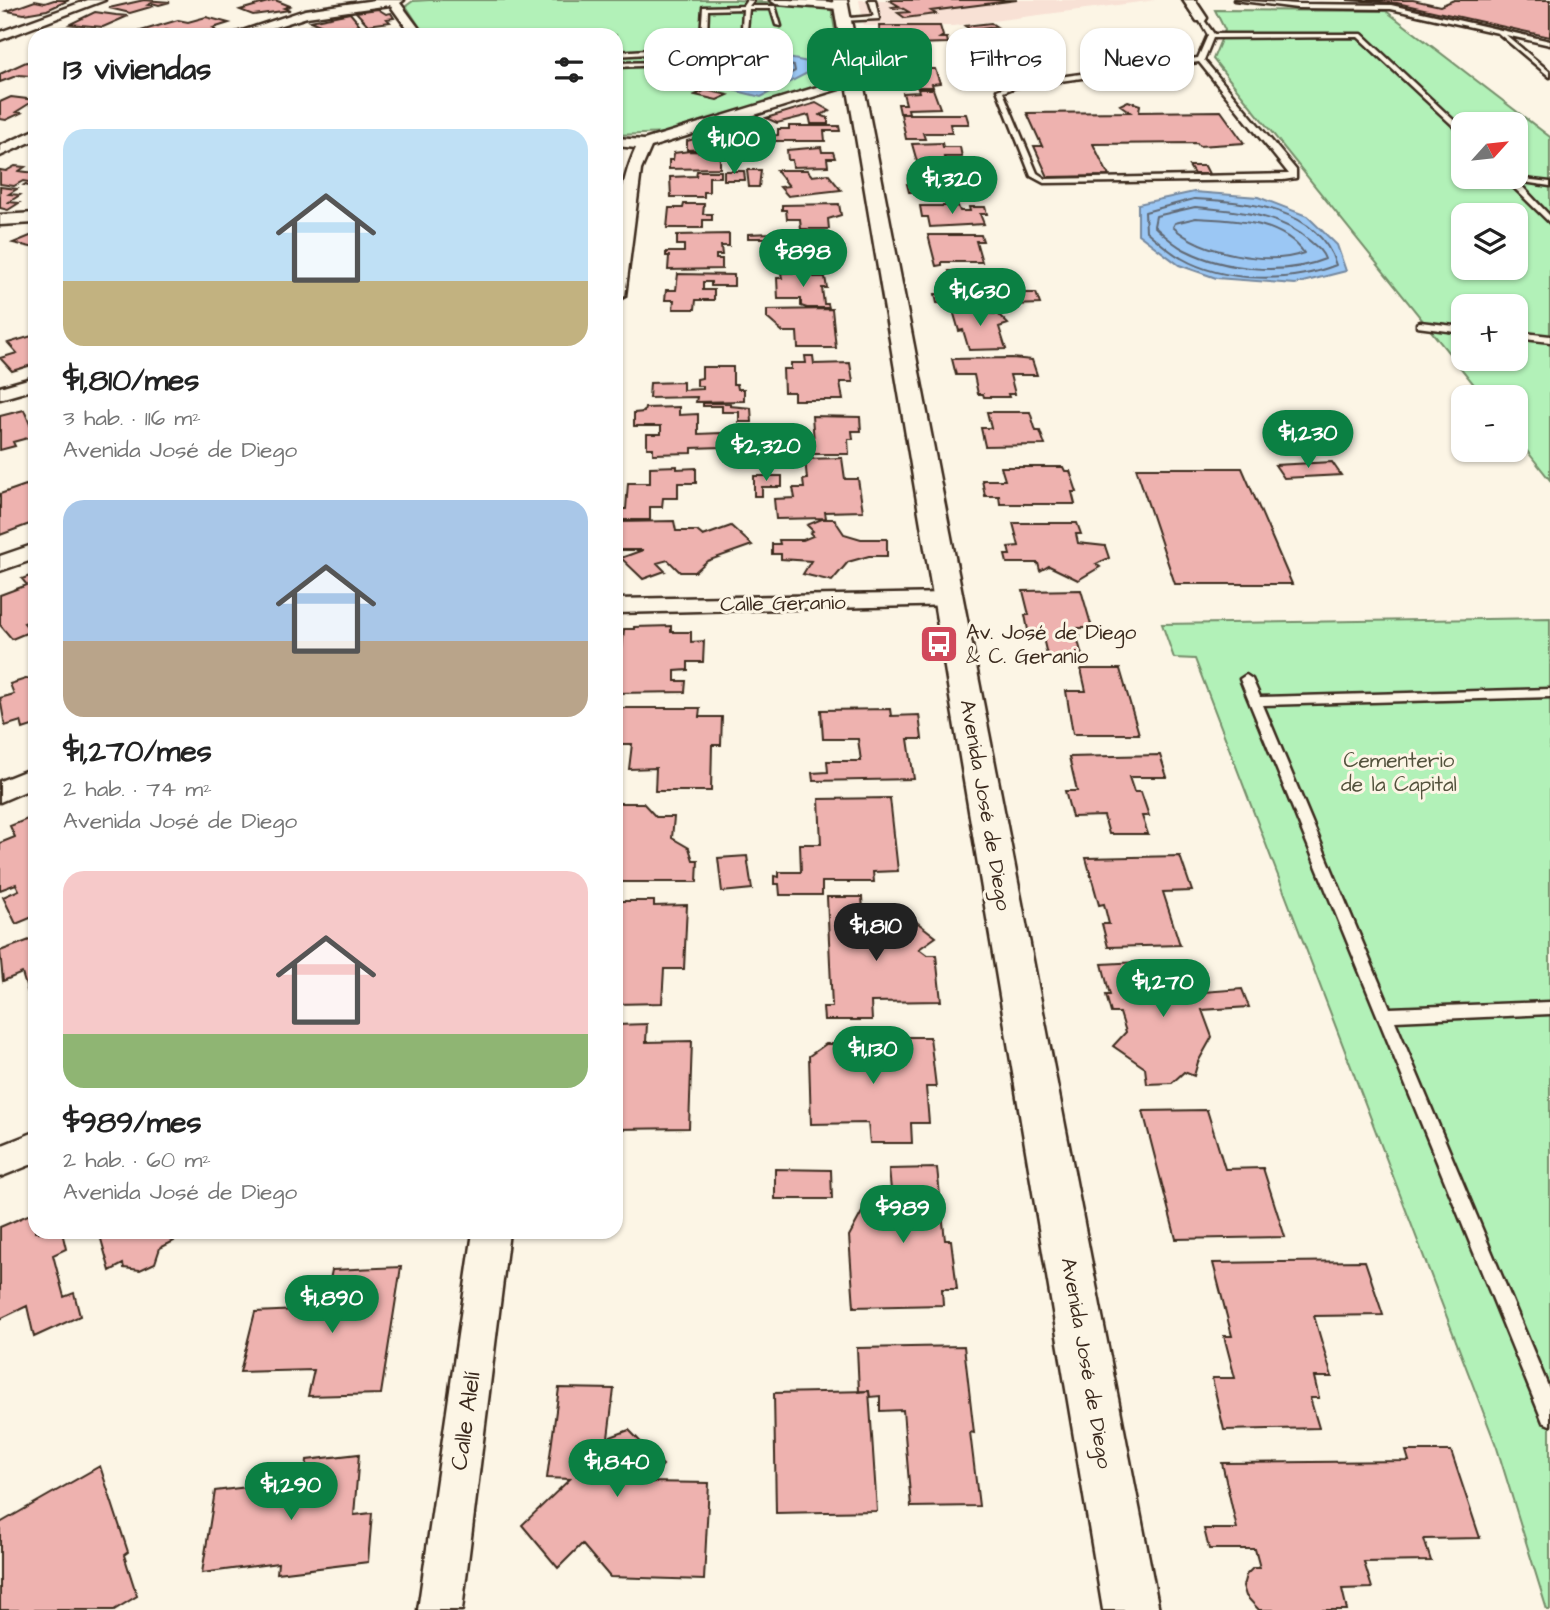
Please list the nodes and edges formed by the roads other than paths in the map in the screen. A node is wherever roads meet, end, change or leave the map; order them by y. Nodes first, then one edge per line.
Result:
1 (99, 0) edge
2 (392, 0) edge
3 (398, 0) edge
4 (776, 0) edge
5 (1189, 0) edge
6 (1237, 0) edge
7 (749, 4) edge
8 (848, 6) edge
9 (1201, 18) joint
10 (779, 24) dead end
11 (260, 28) edge
12 (413, 28) edge
13 (849, 28) edge
14 (1497, 31) junction
15 (0, 36) edge
16 (1210, 36) junction
17 (1550, 43) edge
18 (623, 54) edge
19 (1202, 60) junction
20 (623, 65) edge
21 (1550, 75) edge
22 (817, 91) edge
23 (855, 91) edge
24 (1451, 122) edge
25 (28, 138) edge
26 (623, 142) edge
27 (645, 144) junction
28 (0, 152) edge
29 (1528, 180) edge
30 (1550, 184) edge
31 (1520, 189) edge
32 (623, 209) edge
33 (28, 218) edge
34 (0, 220) edge
35 (1550, 221) edge
36 (1420, 325) dead end
37 (1451, 329) edge
38 (1528, 336) edge
39 (1550, 339) edge
40 (28, 385) edge
41 (0, 393) edge
42 (28, 554) edge
43 (0, 564) edge
44 (949, 600) junction
45 (623, 606) edge
46 (1246, 679) dead end
47 (1550, 693) edge
48 (1255, 701) junction
49 (28, 779) edge
50 (0, 792) edge
51 (1550, 1008) edge
52 (1385, 1015) junction
53 (28, 1150) edge
54 (0, 1162) edge
55 (490, 1239) edge
56 (1550, 1415) edge
57 (440, 1610) edge
58 (1131, 1610) edge

1 - 15 street
2 - 3 street
2 - 11 street
2 - 12 street
4 - 8 street
5 - 9 street
6 - 14 lane
7 - 10 lane
7 - 18 lane
7 - 20 lane
8 - 13 street, Avenida José de Diego
9 - 16 lane
14 - 17 lane
14 - 21 lane
16 - 19 lane
16 - 24 lane
19 - 19 lane
22 - 27 street
23 - 44 street, Avenida José de Diego
25 - 28 street
26 - 27 street
27 - 32 street
29 - 30 lane
31 - 35 lane
33 - 34 street
36 - 37 lane
38 - 39 lane
40 - 41 street
42 - 43 street
44 - 45 street, Calle Geranio
44 - 58 street, Avenida José de Diego
46 - 48 lane
47 - 48 lane
48 - 52 lane
49 - 50 street
51 - 52 lane
52 - 56 lane
53 - 54 street
55 - 57 street, Calle Alelí

